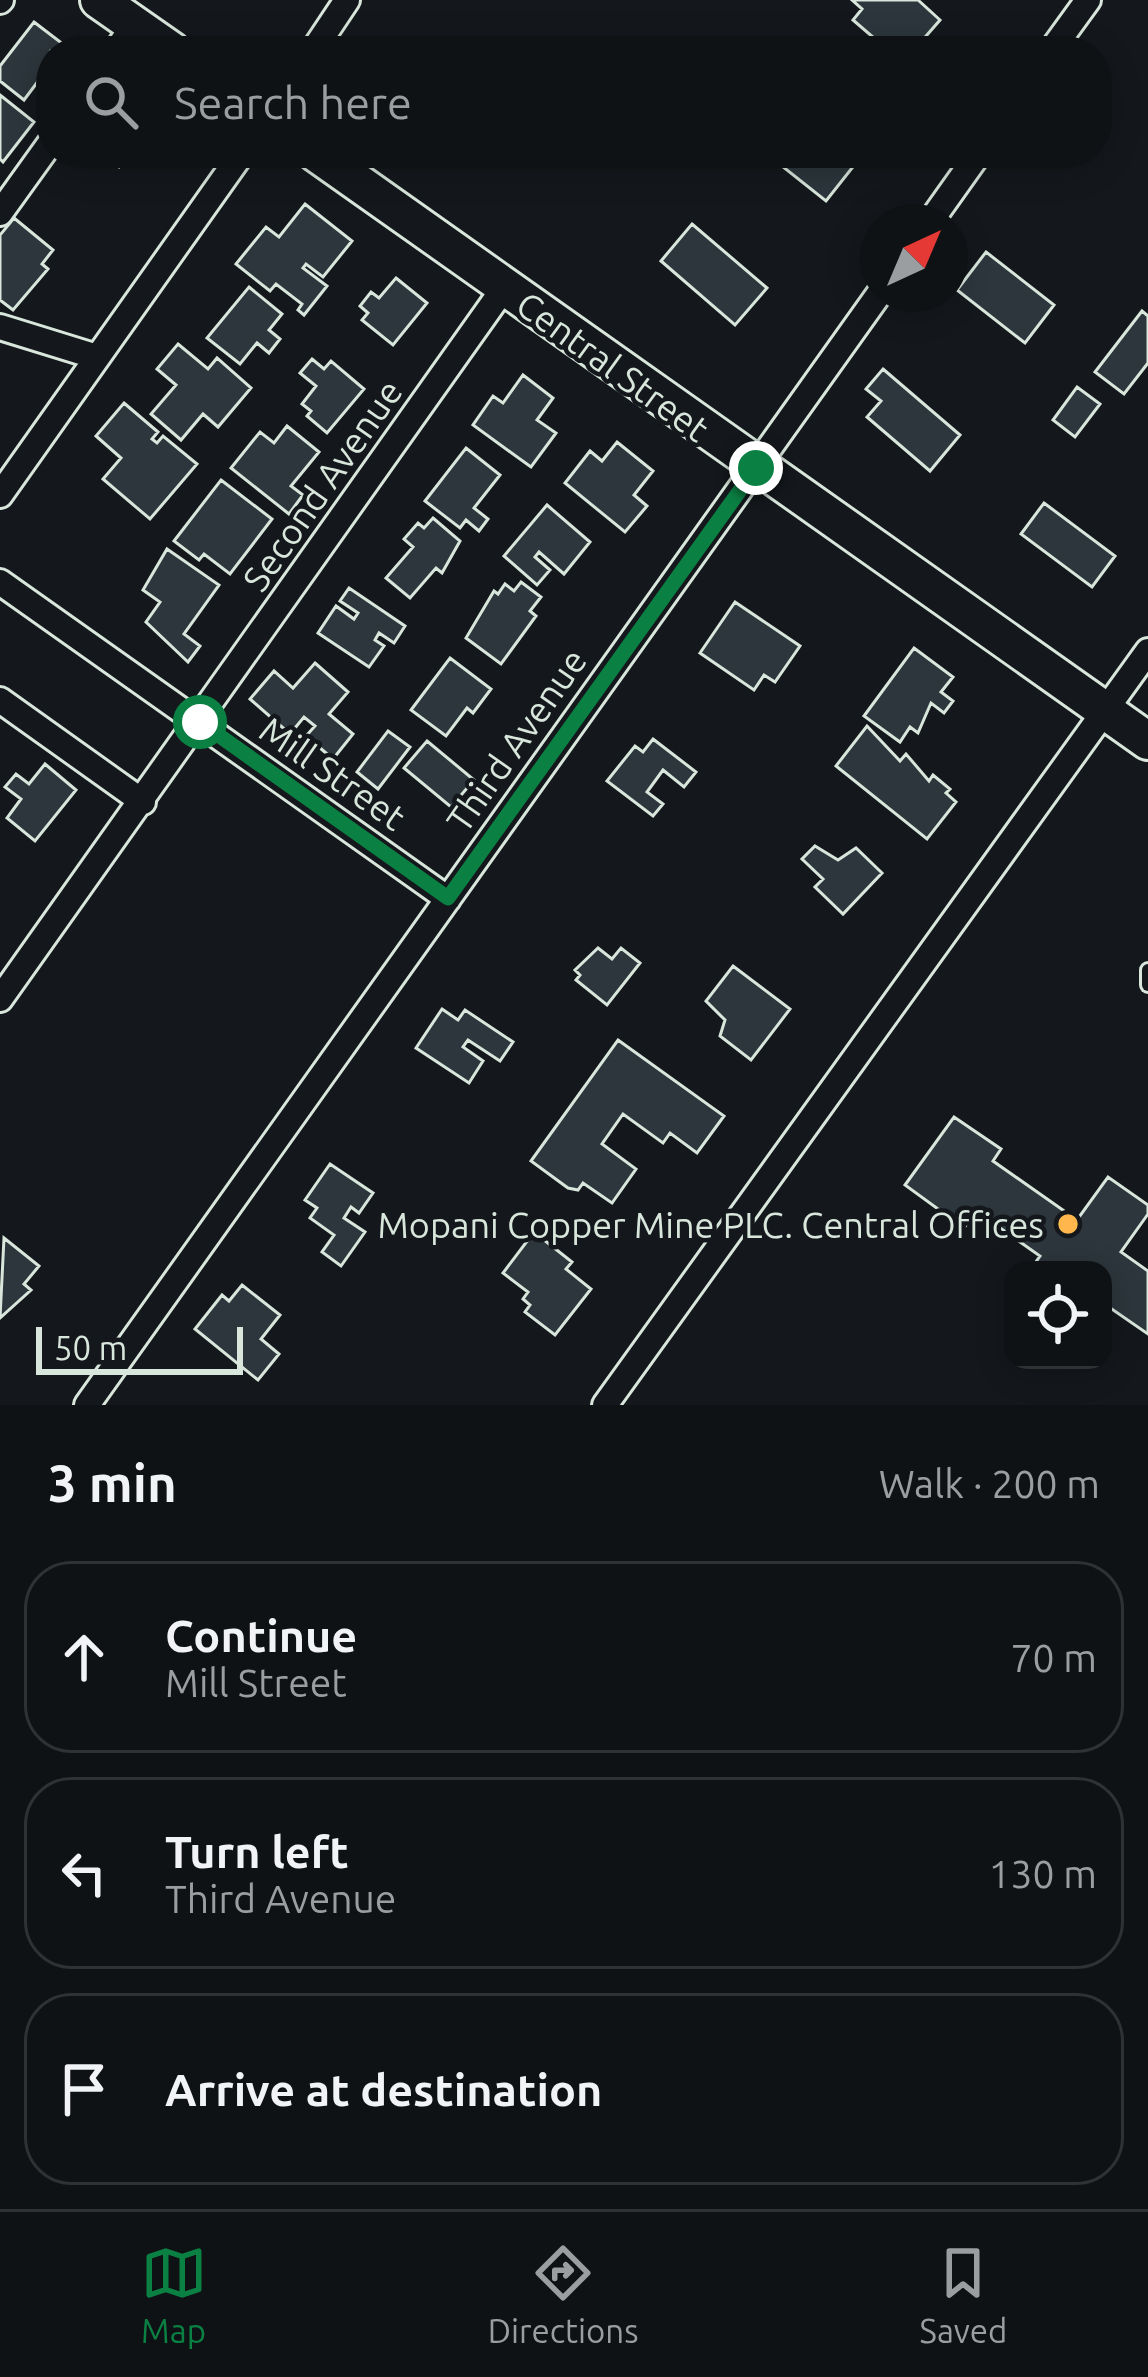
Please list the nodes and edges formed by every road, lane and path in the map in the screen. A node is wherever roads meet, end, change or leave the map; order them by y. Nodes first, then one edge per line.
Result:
1 (99, 0) edge
2 (347, 0) edge
3 (1088, 0) edge
4 (124, 36) edge
5 (323, 36) edge
6 (1063, 36) edge
7 (36, 163) edge
8 (231, 168) edge
9 (337, 168) edge
10 (968, 168) edge
11 (943, 204) edge
12 (0, 214) edge
13 (504, 288) junction
14 (866, 312) edge
15 (0, 327) edge
16 (97, 357) junction
17 (756, 468) junction
18 (0, 495) edge
19 (0, 582) edge
20 (1148, 651) edge
21 (0, 700) edge
22 (1106, 710) junction
23 (200, 722) junction
24 (1148, 741) edge
25 (142, 802) junction
26 (448, 898) junction
27 (1148, 970) edge
28 (1148, 985) edge
29 (0, 999) edge
30 (87, 1405) edge
31 (605, 1405) edge

1 - 4 main road
2 - 5 street
3 - 6 street
7 - 12 street
8 - 16 street
9 - 13 main road, Central Street
10 - 11 street
13 - 17 main road, Central Street
13 - 23 street, Second Avenue
14 - 17 street, Third Avenue
15 - 16 street
16 - 18 street
17 - 22 main road, Central Street
17 - 26 street, Third Avenue
19 - 23 street, Mill Street
20 - 22 street
21 - 25 street
22 - 24 main road, Central Street
22 - 31 street
23 - 25 street, Second Avenue
23 - 26 street, Mill Street
25 - 29 street, Second Avenue
26 - 30 street, Third Avenue
27 - 28 lane

